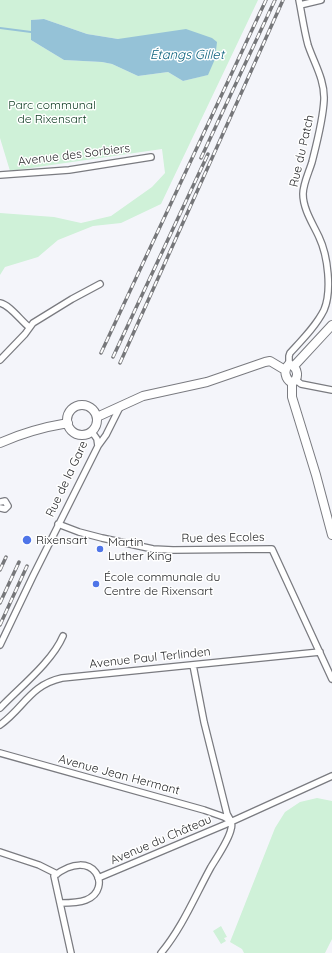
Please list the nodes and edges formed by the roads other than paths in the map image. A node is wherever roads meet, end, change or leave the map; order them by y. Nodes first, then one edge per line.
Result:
1 (322, 0) edge
2 (300, 2) edge
3 (151, 157) dead end
4 (0, 175) edge
5 (100, 284) dead end
6 (0, 303) edge
7 (332, 325) edge
8 (29, 327) junction
9 (0, 360) edge
10 (290, 367) junction
11 (294, 382) junction
12 (332, 390) edge
13 (120, 407) junction
14 (97, 417) junction
15 (68, 423) junction
16 (92, 432) junction
17 (0, 443) edge
18 (98, 446) junction
19 (0, 502) edge
20 (0, 508) edge
21 (330, 523) edge
22 (58, 524) junction
23 (332, 535) edge
24 (63, 636) dead end
25 (0, 645) edge
26 (320, 652) junction
27 (193, 665) junction
28 (332, 678) edge
29 (0, 708) edge
30 (0, 725) edge
31 (0, 753) edge
32 (332, 776) edge
33 (231, 821) junction
34 (0, 852) edge
35 (57, 874) junction
36 (98, 878) junction
37 (61, 903) junction
38 (71, 953) edge
39 (161, 953) edge

1 - 2 street
2 - 10 street, Rue du Patch
3 - 4 street, Avenue des Sorbiers
5 - 8 street
6 - 8 street
7 - 10 street
8 - 9 street
10 - 11 street
10 - 11 street
10 - 13 street
11 - 12 street
11 - 21 street
13 - 14 street
13 - 18 street
14 - 15 street
14 - 16 street
15 - 16 street
15 - 17 street
16 - 18 street, Rue de la Gare
18 - 22 street, Rue de la Gare
19 - 20 street
21 - 23 street
22 - 25 street, Rue de la Gare
22 - 26 street, Rue des Ecoles
24 - 29 street
26 - 27 street, Avenue Paul Terlinden
26 - 28 street, Rue des Ecoles
27 - 30 street, Avenue Paul Terlinden
27 - 33 street
31 - 33 street, Avenue Jean Hermant
32 - 33 street, Avenue du Château
33 - 36 street, Avenue du Château
33 - 39 street
34 - 35 street
35 - 36 street
35 - 37 street
36 - 37 street
37 - 38 street

